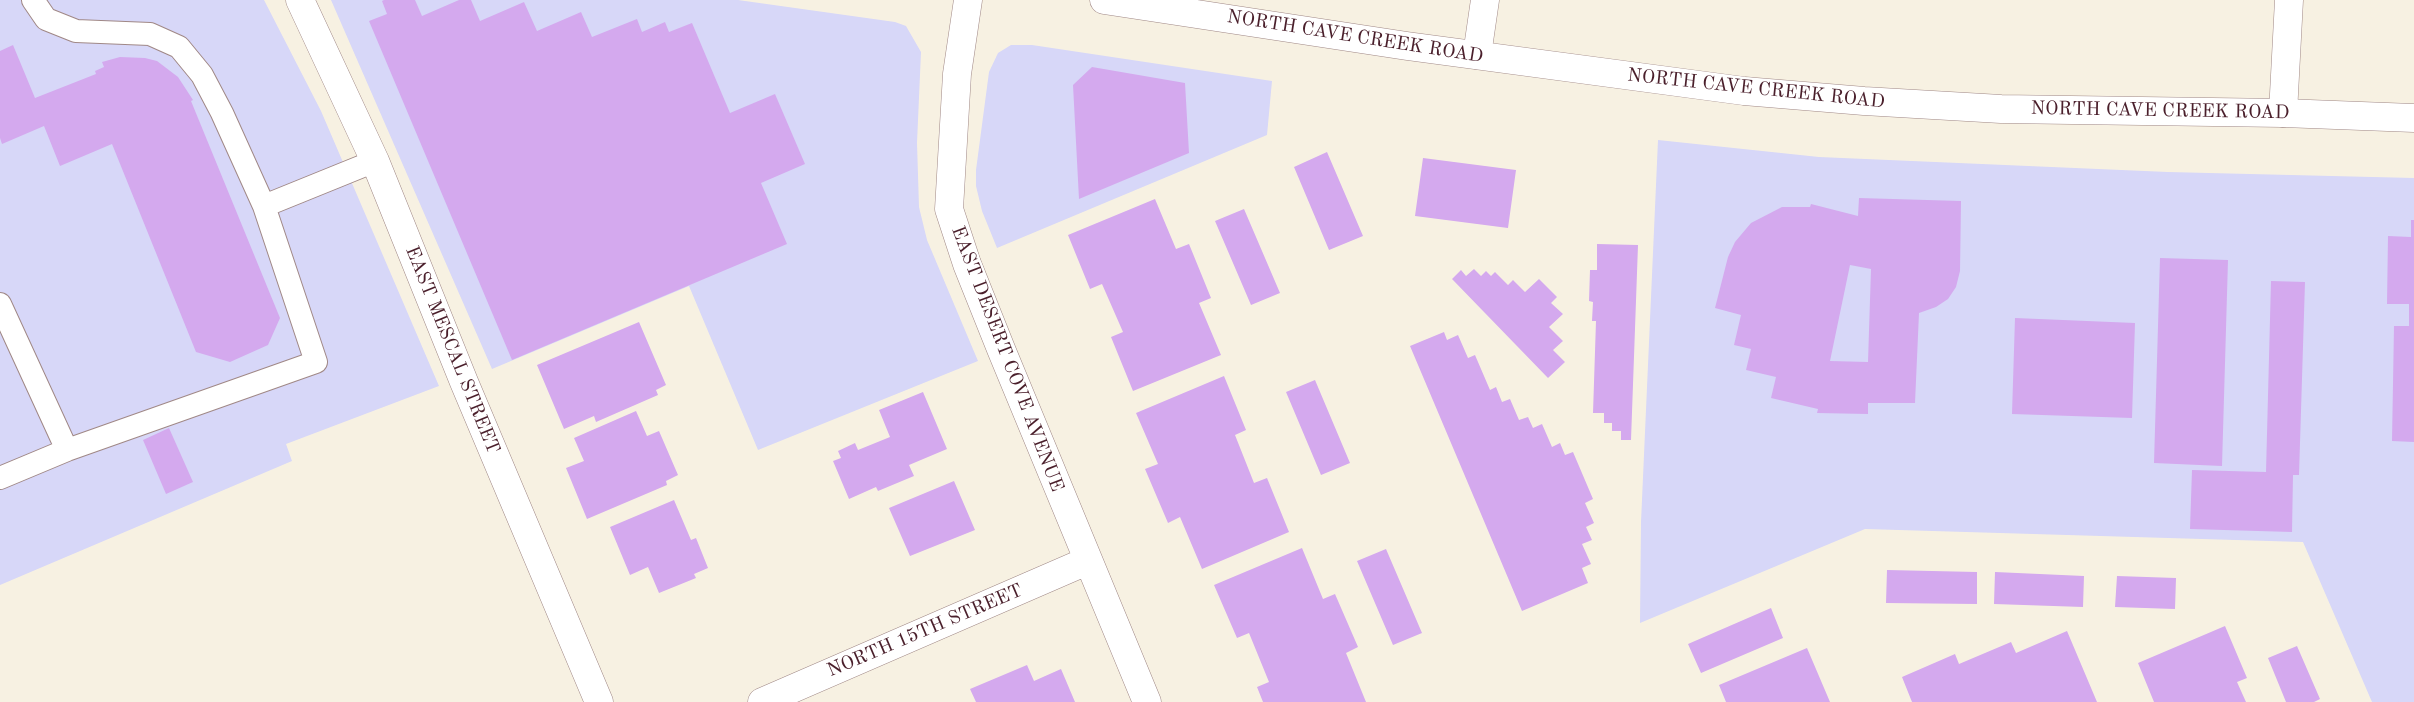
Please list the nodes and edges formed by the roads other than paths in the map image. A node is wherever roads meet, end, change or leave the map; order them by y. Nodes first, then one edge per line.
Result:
1 (33, 0) edge
2 (300, 0) edge
3 (968, 0) edge
4 (1104, 0) edge
5 (1485, 0) edge
6 (2289, 0) edge
7 (1477, 56) junction
8 (2283, 113) junction
9 (2414, 118) edge
10 (375, 161) junction
11 (264, 206) junction
12 (0, 304) edge
13 (67, 450) junction
14 (0, 478) edge
15 (1087, 561) junction
16 (599, 702) edge
17 (762, 702) edge
18 (1147, 702) edge

1 - 11 lane
2 - 10 street, EAST MESCAL STREET
3 - 15 street, EAST DESERT COVE AVENUE
4 - 7 street, NORTH CAVE CREEK ROAD
5 - 7 street
6 - 8 street
7 - 8 street, NORTH CAVE CREEK ROAD
8 - 9 street, NORTH CAVE CREEK ROAD
10 - 11 lane
10 - 16 street, EAST MESCAL STREET
11 - 13 lane
12 - 13 lane
13 - 14 lane
15 - 17 street, NORTH 15TH STREET
15 - 18 street, EAST DESERT COVE AVENUE

